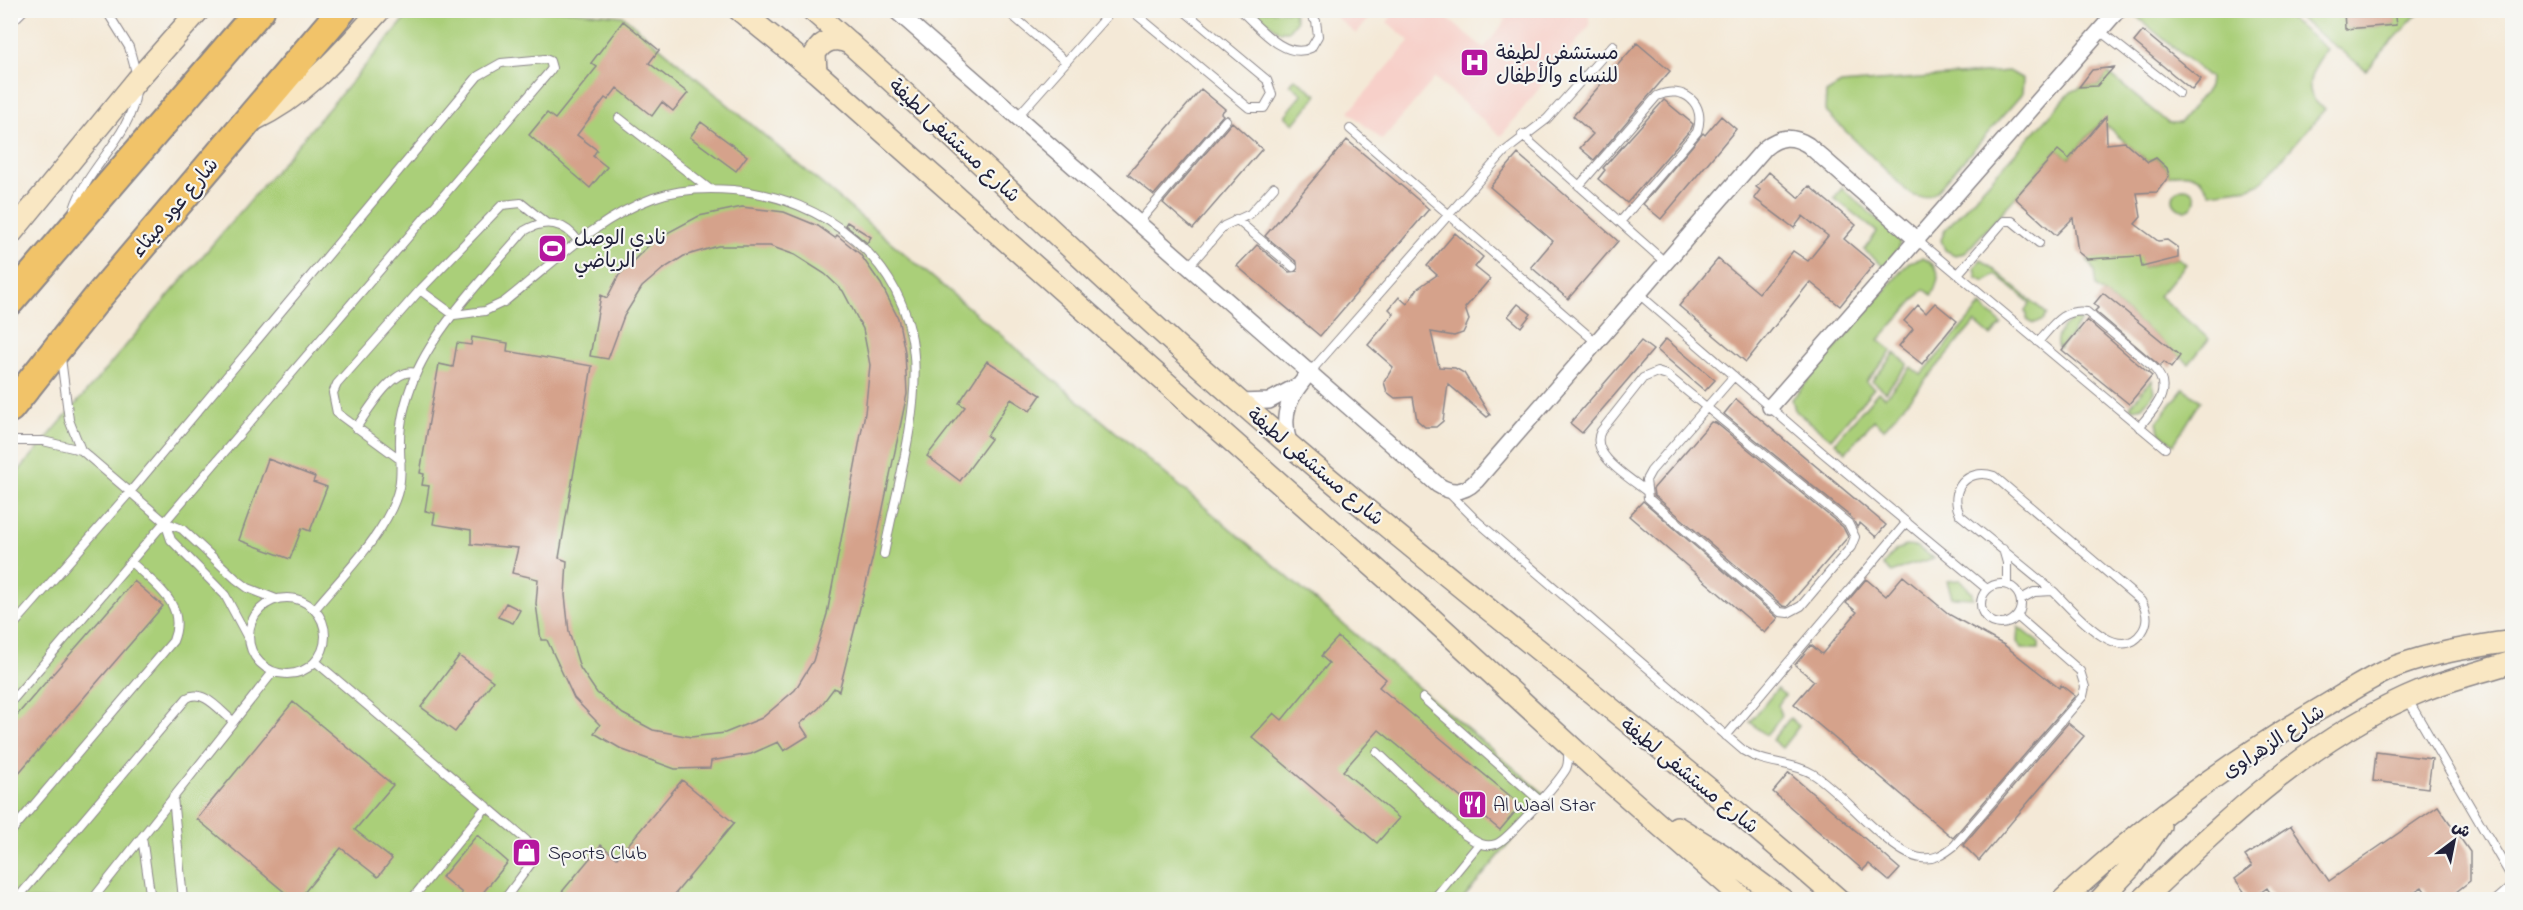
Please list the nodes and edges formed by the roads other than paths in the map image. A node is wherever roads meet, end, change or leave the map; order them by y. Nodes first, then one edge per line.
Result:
1 (24, 10) edge
2 (106, 10) edge
3 (199, 10) edge
4 (260, 10) edge
5 (342, 10) edge
6 (380, 10) edge
7 (739, 10) edge
8 (812, 10) edge
9 (895, 10) edge
10 (1006, 10) edge
11 (1112, 10) edge
12 (1131, 10) edge
13 (1183, 10) edge
14 (1240, 10) edge
15 (1305, 10) edge
16 (2118, 10) edge
17 (10, 24) edge
18 (2100, 31) junction
19 (851, 44) junction
20 (1612, 45) dead end
21 (1066, 62) junction
22 (816, 72) junction
23 (137, 80) junction
24 (2179, 93) dead end
25 (1017, 117) junction
26 (619, 118) dead end
27 (1226, 120) dead end
28 (242, 125) junction
29 (1350, 129) dead end
30 (1522, 135) junction
31 (1579, 186) junction
32 (1274, 187) dead end
33 (708, 188) junction
34 (1448, 212) junction
35 (1236, 219) junction
36 (1139, 222) junction
37 (1620, 222) junction
38 (546, 223) junction
39 (68, 234) junction
40 (10, 235) edge
41 (1918, 241) junction
42 (579, 242) junction
43 (2039, 243) dead end
44 (1666, 263) junction
45 (1190, 265) junction
46 (1293, 267) dead end
47 (1958, 274) junction
48 (420, 290) junction
49 (1640, 295) junction
50 (10, 301) edge
51 (454, 315) junction
52 (2038, 342) junction
53 (1598, 343) junction
54 (59, 346) junction
55 (1311, 371) junction
56 (416, 373) junction
57 (1734, 376) junction
58 (1298, 385) junction
59 (1239, 402) junction
60 (1770, 407) junction
61 (10, 408) edge
62 (1707, 408) junction
63 (2139, 427) junction
64 (356, 428) junction
65 (10, 441) edge
66 (1289, 443) junction
67 (2165, 448) dead end
68 (81, 450) junction
69 (401, 460) junction
70 (1445, 489) junction
71 (1646, 491) junction
72 (130, 492) junction
73 (165, 522) junction
74 (1907, 522) junction
75 (2002, 548) junction
76 (884, 554) dead end
77 (131, 562) junction
78 (2007, 584) junction
79 (1987, 589) junction
80 (2053, 591) junction
81 (276, 599) junction
82 (2021, 599) junction
83 (315, 609) junction
84 (2017, 616) junction
85 (10, 629) edge
86 (249, 640) junction
87 (2512, 641) edge
88 (316, 662) junction
89 (2512, 662) edge
90 (273, 672) junction
91 (1423, 698) dead end
92 (2407, 698) junction
93 (10, 703) edge
94 (233, 721) junction
95 (1726, 736) junction
96 (1568, 744) junction
97 (1377, 752) dead end
98 (1590, 764) junction
99 (1568, 767) junction
100 (173, 797) junction
101 (1539, 800) junction
102 (487, 806) junction
103 (1637, 806) junction
104 (2171, 807) junction
105 (10, 833) edge
106 (142, 837) junction
107 (1479, 844) junction
108 (2512, 878) edge
109 (2512, 886) edge
110 (1832, 893) edge
111 (16, 900) edge
112 (92, 900) edge
113 (151, 900) edge
114 (183, 900) edge
115 (411, 900) edge
116 (504, 900) edge
117 (1433, 900) edge
118 (1746, 900) edge
119 (1783, 900) edge
120 (1853, 900) edge
121 (2063, 900) edge
122 (2100, 900) edge
123 (2142, 900) edge
124 (2496, 900) edge

1 - 17 lane
2 - 23 lane
3 - 23 main road
4 - 39 highway
5 - 28 highway, شارع عود ميثاء
6 - 28 main road
7 - 22 main road, شارع مستشفى لطيفة
8 - 19 main road, شارع مستشفى لطيفة
9 - 25 street
10 - 21 lane
11 - 21 lane
12 - 13 lane
14 - 15 lane
16 - 18 street
18 - 24 lane
18 - 41 street
19 - 22 main road
19 - 59 main road, شارع مستشفى لطيفة
20 - 30 lane
21 - 25 lane
22 - 96 main road, شارع مستشفى لطيفة
23 - 39 lane
23 - 40 main road
25 - 36 street
26 - 33 lane
27 - 36 lane
28 - 54 highway, شارع عود ميثاء
29 - 34 lane
30 - 31 lane
30 - 34 lane
31 - 37 lane
31 - 37 lane
32 - 35 lane
33 - 42 lane
33 - 76 lane
34 - 53 lane
34 - 55 lane
35 - 45 lane
35 - 46 lane
36 - 45 street
37 - 44 lane
38 - 42 lane
38 - 48 lane
38 - 51 lane
39 - 50 highway
41 - 44 street
41 - 47 lane
41 - 60 street
42 - 51 lane
43 - 47 lane
44 - 49 street
45 - 55 street
47 - 52 lane
48 - 51 lane
48 - 64 lane
49 - 53 street
49 - 57 lane
51 - 56 lane
52 - 63 lane
52 - 63 lane
53 - 70 street
54 - 61 highway, شارع عود ميثاء
54 - 68 lane
55 - 58 street
55 - 70 street
56 - 64 lane
56 - 69 lane
57 - 60 lane
57 - 62 lane
58 - 59 street
58 - 66 street
59 - 66 main road, شارع مستشفى لطيفة
60 - 74 lane
62 - 71 lane
62 - 71 lane
62 - 71 lane
63 - 67 lane
64 - 69 lane
65 - 68 lane
66 - 110 main road, شارع مستشفى لطيفة
68 - 72 lane
69 - 83 lane
70 - 95 lane
72 - 73 lane
72 - 73 lane
72 - 85 lane
73 - 77 lane
73 - 81 lane
73 - 86 lane
74 - 79 lane
74 - 95 lane
75 - 78 lane
75 - 80 lane
75 - 80 lane
77 - 93 lane
77 - 105 lane
78 - 79 lane
78 - 82 lane
79 - 84 lane
80 - 82 lane
81 - 83 lane
81 - 86 lane
82 - 84 lane
83 - 88 lane
84 - 95 lane
86 - 90 lane
87 - 104 main road, شارع الزهراوى
88 - 90 lane
88 - 102 lane
89 - 92 main road, شارع الزهراوى
90 - 94 lane
91 - 101 lane
92 - 108 lane
92 - 123 main road, شارع الزهراوى
94 - 100 lane
94 - 111 lane
96 - 98 main road, شارع مستشفى لطيفة
96 - 99 lane
97 - 107 lane
98 - 99 lane
98 - 103 main road, شارع مستشفى لطيفة
99 - 101 lane
100 - 106 lane
100 - 114 lane
101 - 107 lane
102 - 115 lane
102 - 116 lane
103 - 118 main road, شارع مستشفى لطيفة
103 - 119 main road
104 - 121 main road, شارع الزهراوى
104 - 122 main road
106 - 112 lane
106 - 113 lane
107 - 117 lane
109 - 124 lane
110 - 120 main road, شارع مستشفى لطيفة

